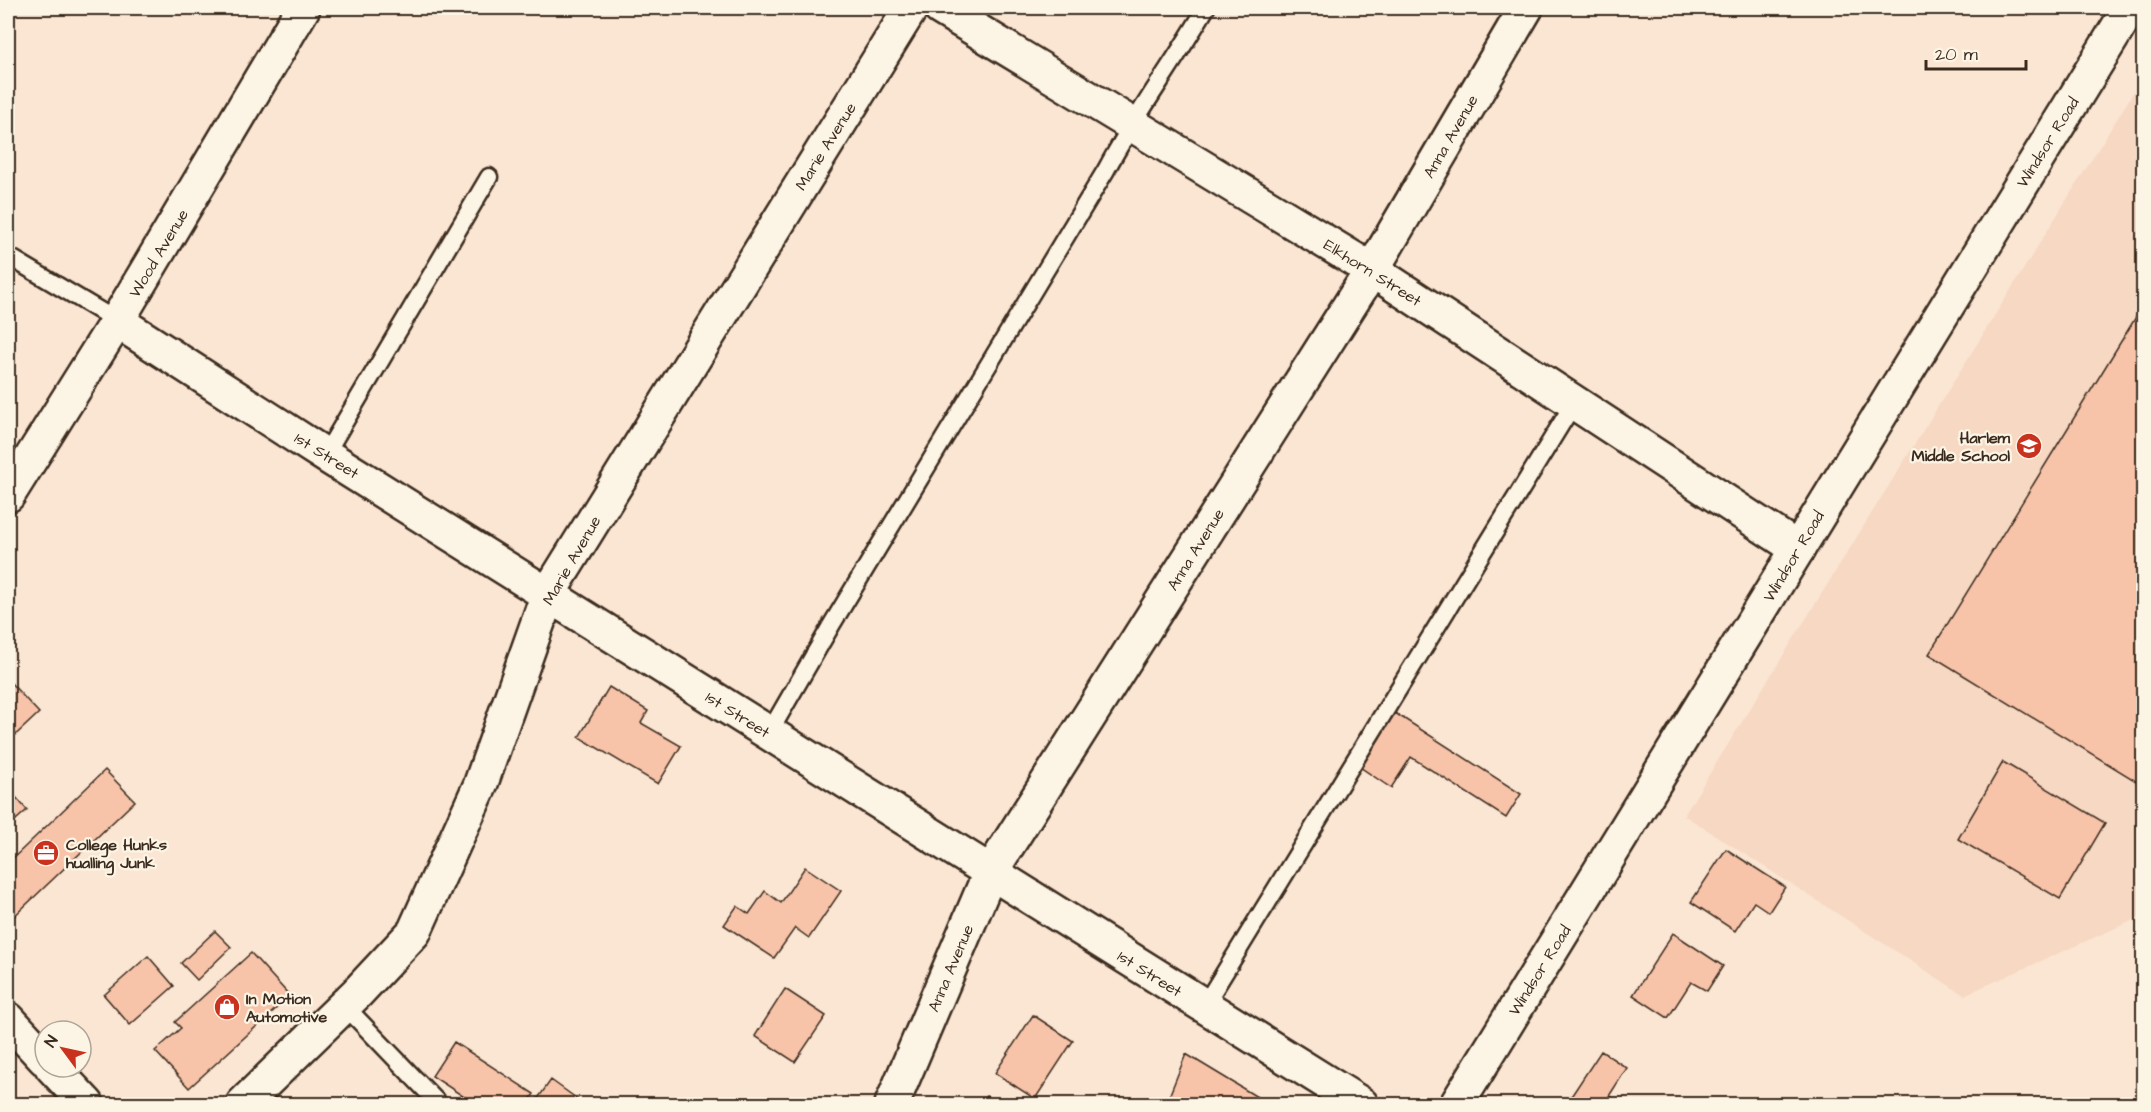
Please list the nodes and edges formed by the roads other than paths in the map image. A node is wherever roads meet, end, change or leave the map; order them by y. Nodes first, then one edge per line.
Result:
1 (303, 8) edge
2 (911, 8) edge
3 (940, 8) edge
4 (1206, 8) edge
5 (1526, 8) edge
6 (2130, 8) edge
7 (1131, 124) junction
8 (489, 177) dead end
9 (8, 256) edge
10 (1371, 270) junction
11 (117, 321) junction
12 (1574, 403) junction
13 (325, 454) junction
14 (8, 495) edge
15 (1798, 549) junction
16 (548, 594) junction
17 (769, 733) junction
18 (990, 873) junction
19 (344, 1005) junction
20 (1204, 1006) junction
21 (8, 1019) edge
22 (33, 1046) edge
23 (63, 1079) edge
24 (87, 1104) edge
25 (243, 1104) edge
26 (439, 1104) edge
27 (892, 1104) edge
28 (1361, 1104) edge
29 (1457, 1104) edge

1 - 11 street, Wood Avenue
2 - 16 street, Marie Avenue
3 - 7 street, Elkhorn Street
4 - 7 lane
5 - 10 street, Anna Avenue
6 - 15 street, Windsor Road
7 - 10 street, Elkhorn Street
7 - 17 lane
8 - 13 lane
9 - 11 lane
10 - 12 street, Elkhorn Street
10 - 18 street, Anna Avenue
11 - 13 street, 1st Street
11 - 14 street, Wood Avenue
12 - 15 street, Elkhorn Street
12 - 20 lane
13 - 16 street, 1st Street
15 - 29 street, Windsor Road
16 - 17 street, 1st Street
16 - 19 street, Marie Avenue
17 - 18 street, 1st Street
18 - 20 street, 1st Street
18 - 27 street, Anna Avenue
19 - 25 street, Marie Avenue
19 - 26 lane
20 - 28 street, 1st Street
21 - 22 street
23 - 24 street

